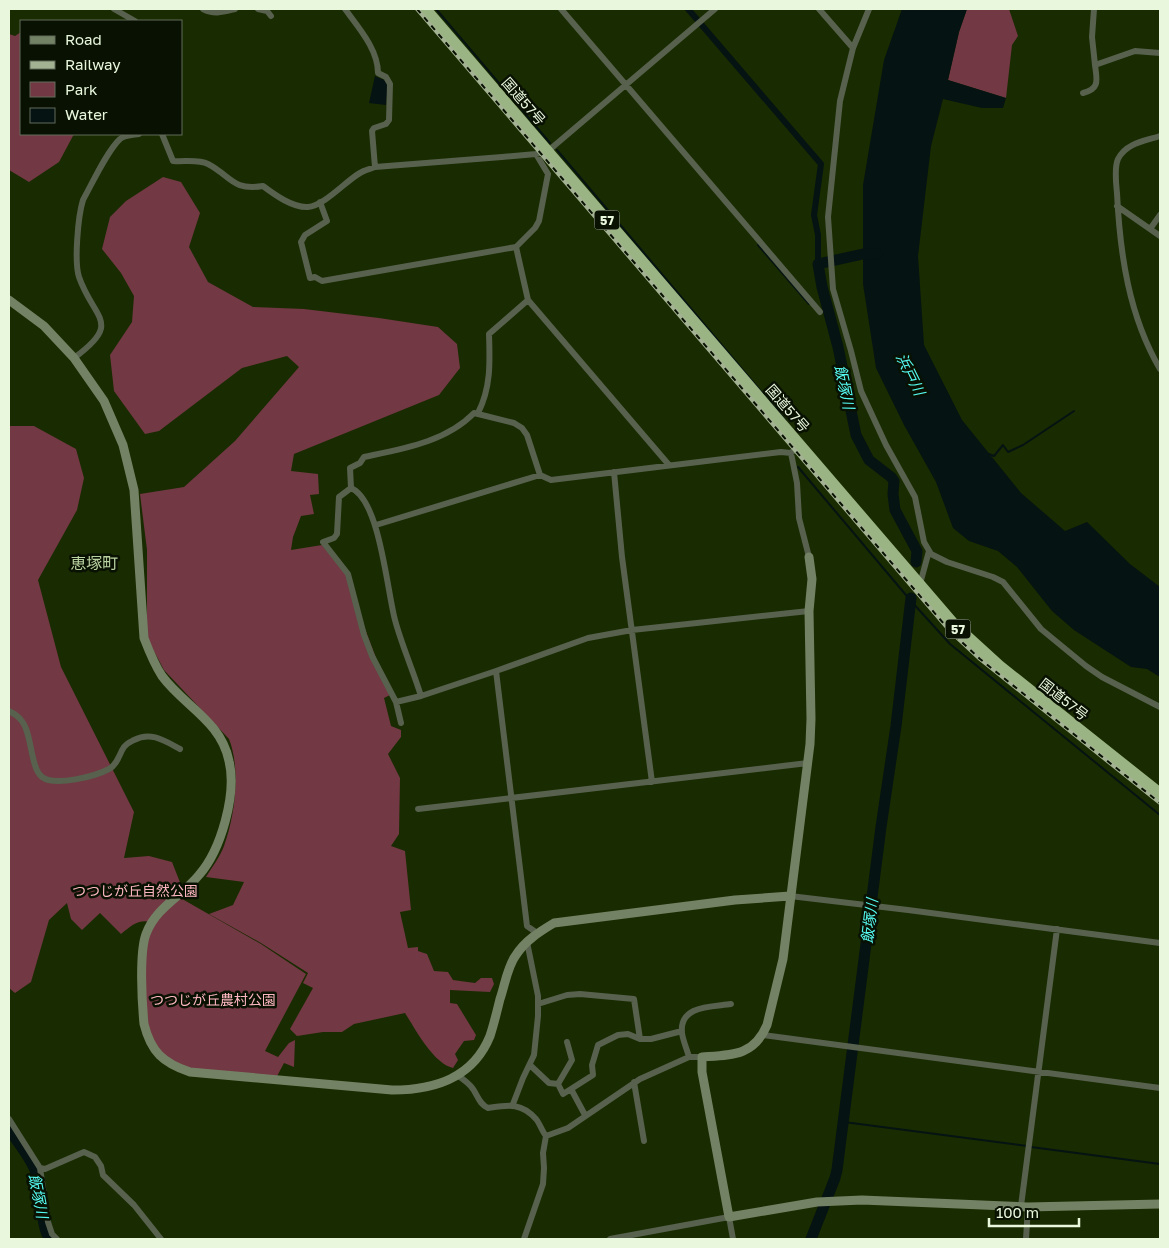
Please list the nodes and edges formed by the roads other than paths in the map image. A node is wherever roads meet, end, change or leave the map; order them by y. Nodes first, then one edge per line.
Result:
1 (114, 9) edge
2 (203, 9) edge
3 (235, 9) edge
4 (258, 9) edge
5 (345, 9) edge
6 (425, 9) edge
7 (562, 9) edge
8 (715, 9) edge
9 (819, 9) edge
10 (869, 9) edge
11 (1094, 9) edge
12 (271, 16) dead end
13 (133, 20) edge
14 (853, 48) junction
15 (1160, 54) edge
16 (1095, 66) junction
17 (626, 84) junction
18 (1083, 93) dead end
19 (132, 135) edge
20 (162, 135) edge
21 (1160, 136) edge
22 (542, 153) junction
23 (375, 167) junction
24 (320, 202) junction
25 (1117, 206) junction
26 (1160, 215) edge
27 (1150, 229) junction
28 (1160, 236) edge
29 (516, 247) junction
30 (9, 300) edge
31 (528, 300) junction
32 (820, 312) dead end
33 (74, 358) junction
34 (1160, 369) edge
35 (478, 414) junction
36 (796, 449) junction
37 (669, 465) junction
38 (614, 472) junction
39 (540, 475) junction
40 (351, 488) junction
41 (376, 525) junction
42 (928, 551) junction
43 (809, 557) joint
44 (920, 585) junction
45 (809, 611) junction
46 (632, 630) junction
47 (496, 672) junction
48 (421, 696) junction
49 (396, 702) junction
50 (1160, 707) edge
51 (9, 711) edge
52 (401, 723) dead end
53 (180, 749) dead end
54 (808, 763) junction
55 (652, 782) junction
56 (1160, 794) edge
57 (511, 798) junction
58 (418, 809) dead end
59 (790, 896) junction
60 (1056, 929) junction
61 (537, 933) junction
62 (527, 942) junction
63 (1160, 943) edge
64 (538, 1004) junction
65 (731, 1004) dead end
66 (682, 1031) junction
67 (763, 1035) junction
68 (640, 1039) junction
69 (567, 1042) dead end
70 (689, 1057) junction
71 (702, 1057) junction
72 (530, 1065) junction
73 (1038, 1072) junction
74 (457, 1075) junction
75 (634, 1082) junction
76 (558, 1084) junction
77 (1160, 1088) edge
78 (571, 1089) junction
79 (514, 1104) junction
80 (585, 1116) junction
81 (9, 1119) edge
82 (546, 1136) junction
83 (644, 1141) dead end
84 (40, 1168) junction
85 (1160, 1204) edge
86 (1024, 1206) junction
87 (729, 1217) junction
88 (57, 1239) edge
89 (160, 1239) edge
90 (524, 1239) edge
91 (610, 1239) edge
92 (733, 1239) edge
93 (1026, 1239) edge

1 - 13 street
2 - 3 street
4 - 12 street
5 - 23 street
6 - 22 highway, 国道57号 / 57
7 - 17 street
8 - 17 street
9 - 14 street
10 - 14 street
11 - 16 street
14 - 42 street
15 - 16 street
16 - 18 street
17 - 22 street
17 - 32 street
19 - 33 street
20 - 24 street
21 - 25 street
22 - 23 street
22 - 29 street
22 - 36 highway, 国道57号 / 57
23 - 24 street
24 - 29 street
25 - 27 street
25 - 34 street
26 - 27 street
27 - 28 street
29 - 31 street
30 - 33 street
31 - 35 street
31 - 37 street
33 - 74 street
35 - 39 street
35 - 40 street
36 - 37 street
36 - 43 street
36 - 44 highway, 国道57号 / 57
37 - 38 street
38 - 39 street
38 - 46 street
39 - 41 street
40 - 41 street
40 - 49 street
41 - 48 street
42 - 44 street
42 - 50 street
43 - 45 street
44 - 56 highway, 国道57号 / 57
45 - 46 street
45 - 54 street
46 - 47 street
46 - 55 street
47 - 48 street
47 - 57 street
48 - 49 street
49 - 52 street
51 - 53 street
54 - 55 street
54 - 59 street
55 - 57 street
57 - 58 street
57 - 61 street
59 - 60 street
59 - 61 street
59 - 67 street
60 - 63 street
60 - 73 street
61 - 62 street
62 - 64 street
62 - 74 street
64 - 68 street
64 - 72 street
65 - 66 street
66 - 68 street
66 - 70 street
67 - 71 street
67 - 73 street
68 - 78 street
69 - 76 street
70 - 71 street
70 - 75 street
71 - 87 street
72 - 76 street
72 - 79 street
73 - 77 street
73 - 86 street
74 - 79 street
75 - 80 street
75 - 83 street
76 - 78 street
78 - 80 street
79 - 82 street
80 - 82 street
81 - 84 street
82 - 90 street
84 - 88 street
84 - 89 street
85 - 86 street
86 - 87 street
86 - 93 street
87 - 91 street
87 - 92 street

